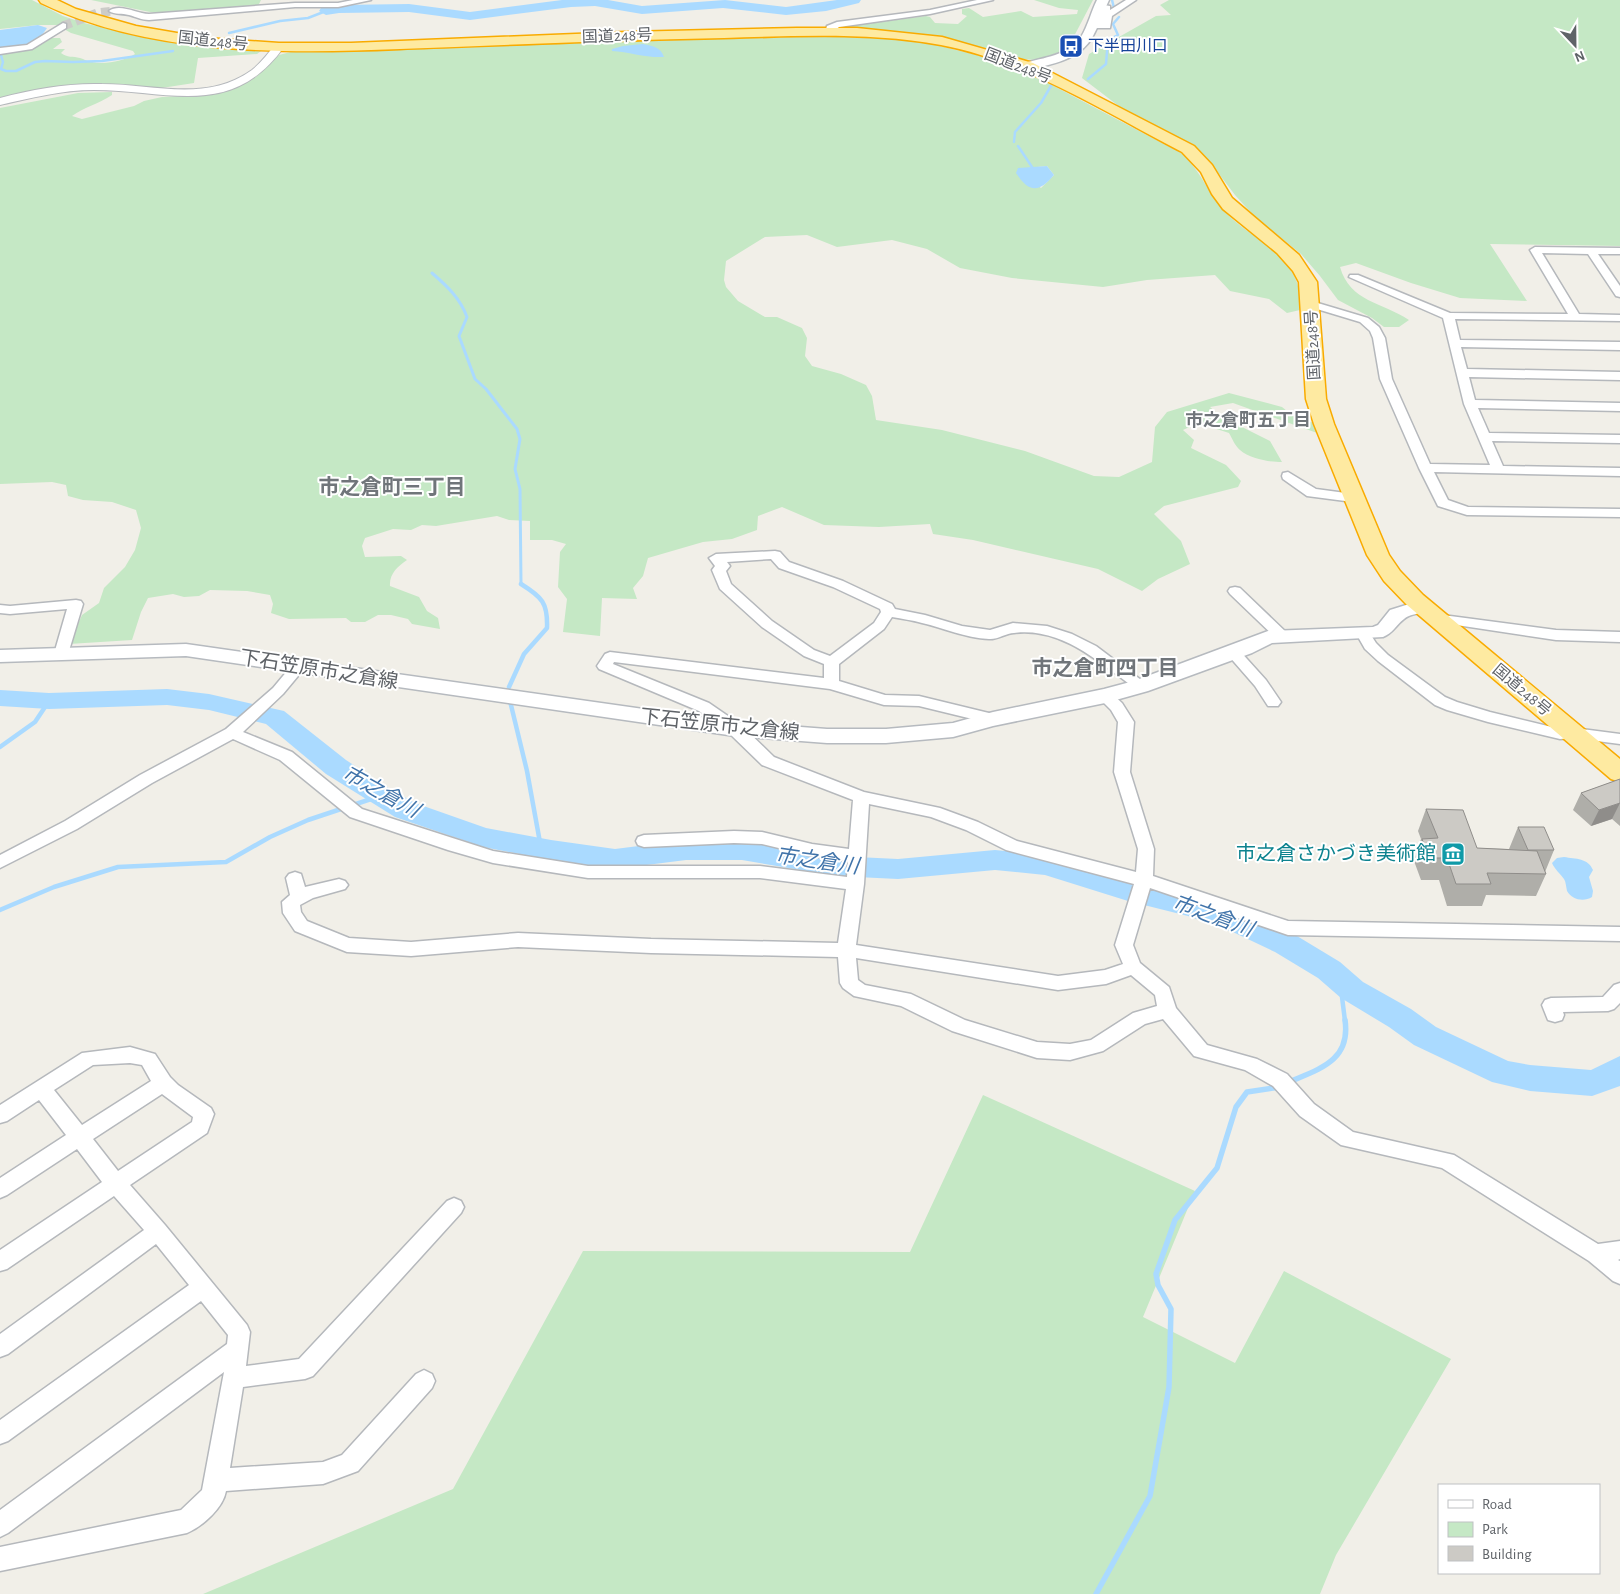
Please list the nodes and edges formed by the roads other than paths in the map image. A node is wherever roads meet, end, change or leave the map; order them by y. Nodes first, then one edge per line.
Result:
1 (46, 0) edge
2 (367, 0) edge
3 (989, 0) edge
4 (1132, 0) edge
5 (1101, 3) edge
6 (112, 11) tunnel mouth
7 (63, 26) tunnel mouth
8 (829, 32) junction
9 (279, 46) junction
10 (1, 51) edge
11 (1028, 66) junction
12 (0, 102) edge
13 (1591, 251) junction
14 (1620, 251) edge
15 (1354, 277) dead end
16 (1615, 280) edge
17 (1620, 294) edge
18 (1311, 304) junction
19 (1448, 316) junction
20 (1575, 317) junction
21 (1620, 318) edge
22 (1456, 343) junction
23 (1620, 346) edge
24 (1463, 373) junction
25 (1620, 376) edge
26 (1470, 404) junction
27 (1620, 407) edge
28 (1485, 437) junction
29 (1620, 439) edge
30 (1425, 468) junction
31 (1498, 470) junction
32 (1620, 472) edge
33 (1288, 476) dead end
34 (1353, 498) junction
35 (1620, 513) edge
36 (1235, 591) dead end
37 (0, 609) edge
38 (888, 612) junction
39 (1429, 612) junction
40 (1364, 635) junction
41 (1282, 636) junction
42 (1620, 637) edge
43 (1232, 652) junction
44 (61, 654) junction
45 (0, 656) edge
46 (832, 662) junction
47 (298, 667) junction
48 (831, 684) junction
49 (1141, 686) junction
50 (1105, 696) junction
51 (1274, 702) dead end
52 (993, 719) junction
53 (735, 729) junction
54 (232, 733) junction
55 (1574, 733) junction
56 (1620, 739) edge
57 (1620, 773) edge
58 (861, 798) junction
59 (644, 840) dead end
60 (857, 856) junction
61 (0, 862) edge
62 (295, 878) dead end
63 (1144, 880) junction
64 (855, 884) junction
65 (339, 885) dead end
66 (299, 899) junction
67 (1620, 934) edge
68 (846, 950) junction
69 (1133, 967) junction
70 (1620, 990) edge
71 (1167, 1011) junction
72 (1555, 1016) dead end
73 (163, 1083) junction
74 (41, 1088) junction
75 (0, 1116) edge
76 (78, 1137) junction
77 (116, 1184) junction
78 (0, 1189) edge
79 (454, 1207) dead end
80 (158, 1231) junction
81 (1620, 1250) edge
82 (1596, 1254) junction
83 (0, 1262) edge
84 (1620, 1274) edge
85 (202, 1288) junction
86 (0, 1347) edge
87 (238, 1349) junction
88 (234, 1378) junction
89 (424, 1381) dead end
90 (0, 1433) edge
91 (217, 1480) junction
92 (0, 1525) edge
93 (0, 1559) edge

1 - 9 highway, 国道248号
2 - 6 street
3 - 8 street
4 - 5 street
5 - 11 main road
7 - 10 street
8 - 9 highway, 国道248号
8 - 11 highway, 国道248号
9 - 12 street
11 - 18 highway, 国道248号
13 - 14 street
13 - 16 street
13 - 20 street
15 - 19 street
16 - 17 street
18 - 30 street
18 - 34 highway, 国道248号
19 - 20 street
19 - 22 street
20 - 21 street
22 - 23 street
22 - 24 street
24 - 25 street
24 - 26 street
26 - 27 street
26 - 28 street
28 - 29 street
28 - 31 street
30 - 31 street
30 - 35 street
31 - 32 street
33 - 34 street
34 - 39 highway, 国道248号
36 - 41 street
37 - 44 street
38 - 46 street
38 - 46 street
38 - 49 street
39 - 40 main road, 下石笠原市之倉線
39 - 42 street
39 - 55 highway, 国道248号
40 - 41 main road, 下石笠原市之倉線
40 - 55 street
41 - 43 main road, 下石笠原市之倉線
43 - 49 main road, 下石笠原市之倉線
43 - 51 street
44 - 45 main road, 下石笠原市之倉線
44 - 47 main road, 下石笠原市之倉線
46 - 48 street
47 - 53 main road, 下石笠原市之倉線
47 - 54 street
48 - 52 street
48 - 53 street
49 - 50 main road, 下石笠原市之倉線
50 - 52 main road, 下石笠原市之倉線
50 - 63 street
52 - 53 main road, 下石笠原市之倉線
53 - 58 street
54 - 61 street
54 - 64 street
55 - 56 street
55 - 57 highway, 国道248号
58 - 60 street
58 - 63 street
59 - 60 street
60 - 64 street
62 - 66 street
63 - 67 street
63 - 69 street
64 - 68 street
65 - 66 street
66 - 68 street
68 - 69 street
68 - 71 street
69 - 71 street
70 - 72 street
71 - 82 street
73 - 74 street
73 - 76 street
73 - 77 street
74 - 75 street
74 - 76 street
76 - 77 street
76 - 78 street
77 - 80 street
77 - 83 street
79 - 88 street
80 - 85 street
80 - 86 street
81 - 82 street
82 - 84 street
85 - 87 street
85 - 90 street
87 - 88 street
87 - 92 street
88 - 91 street
89 - 91 street
91 - 93 street

